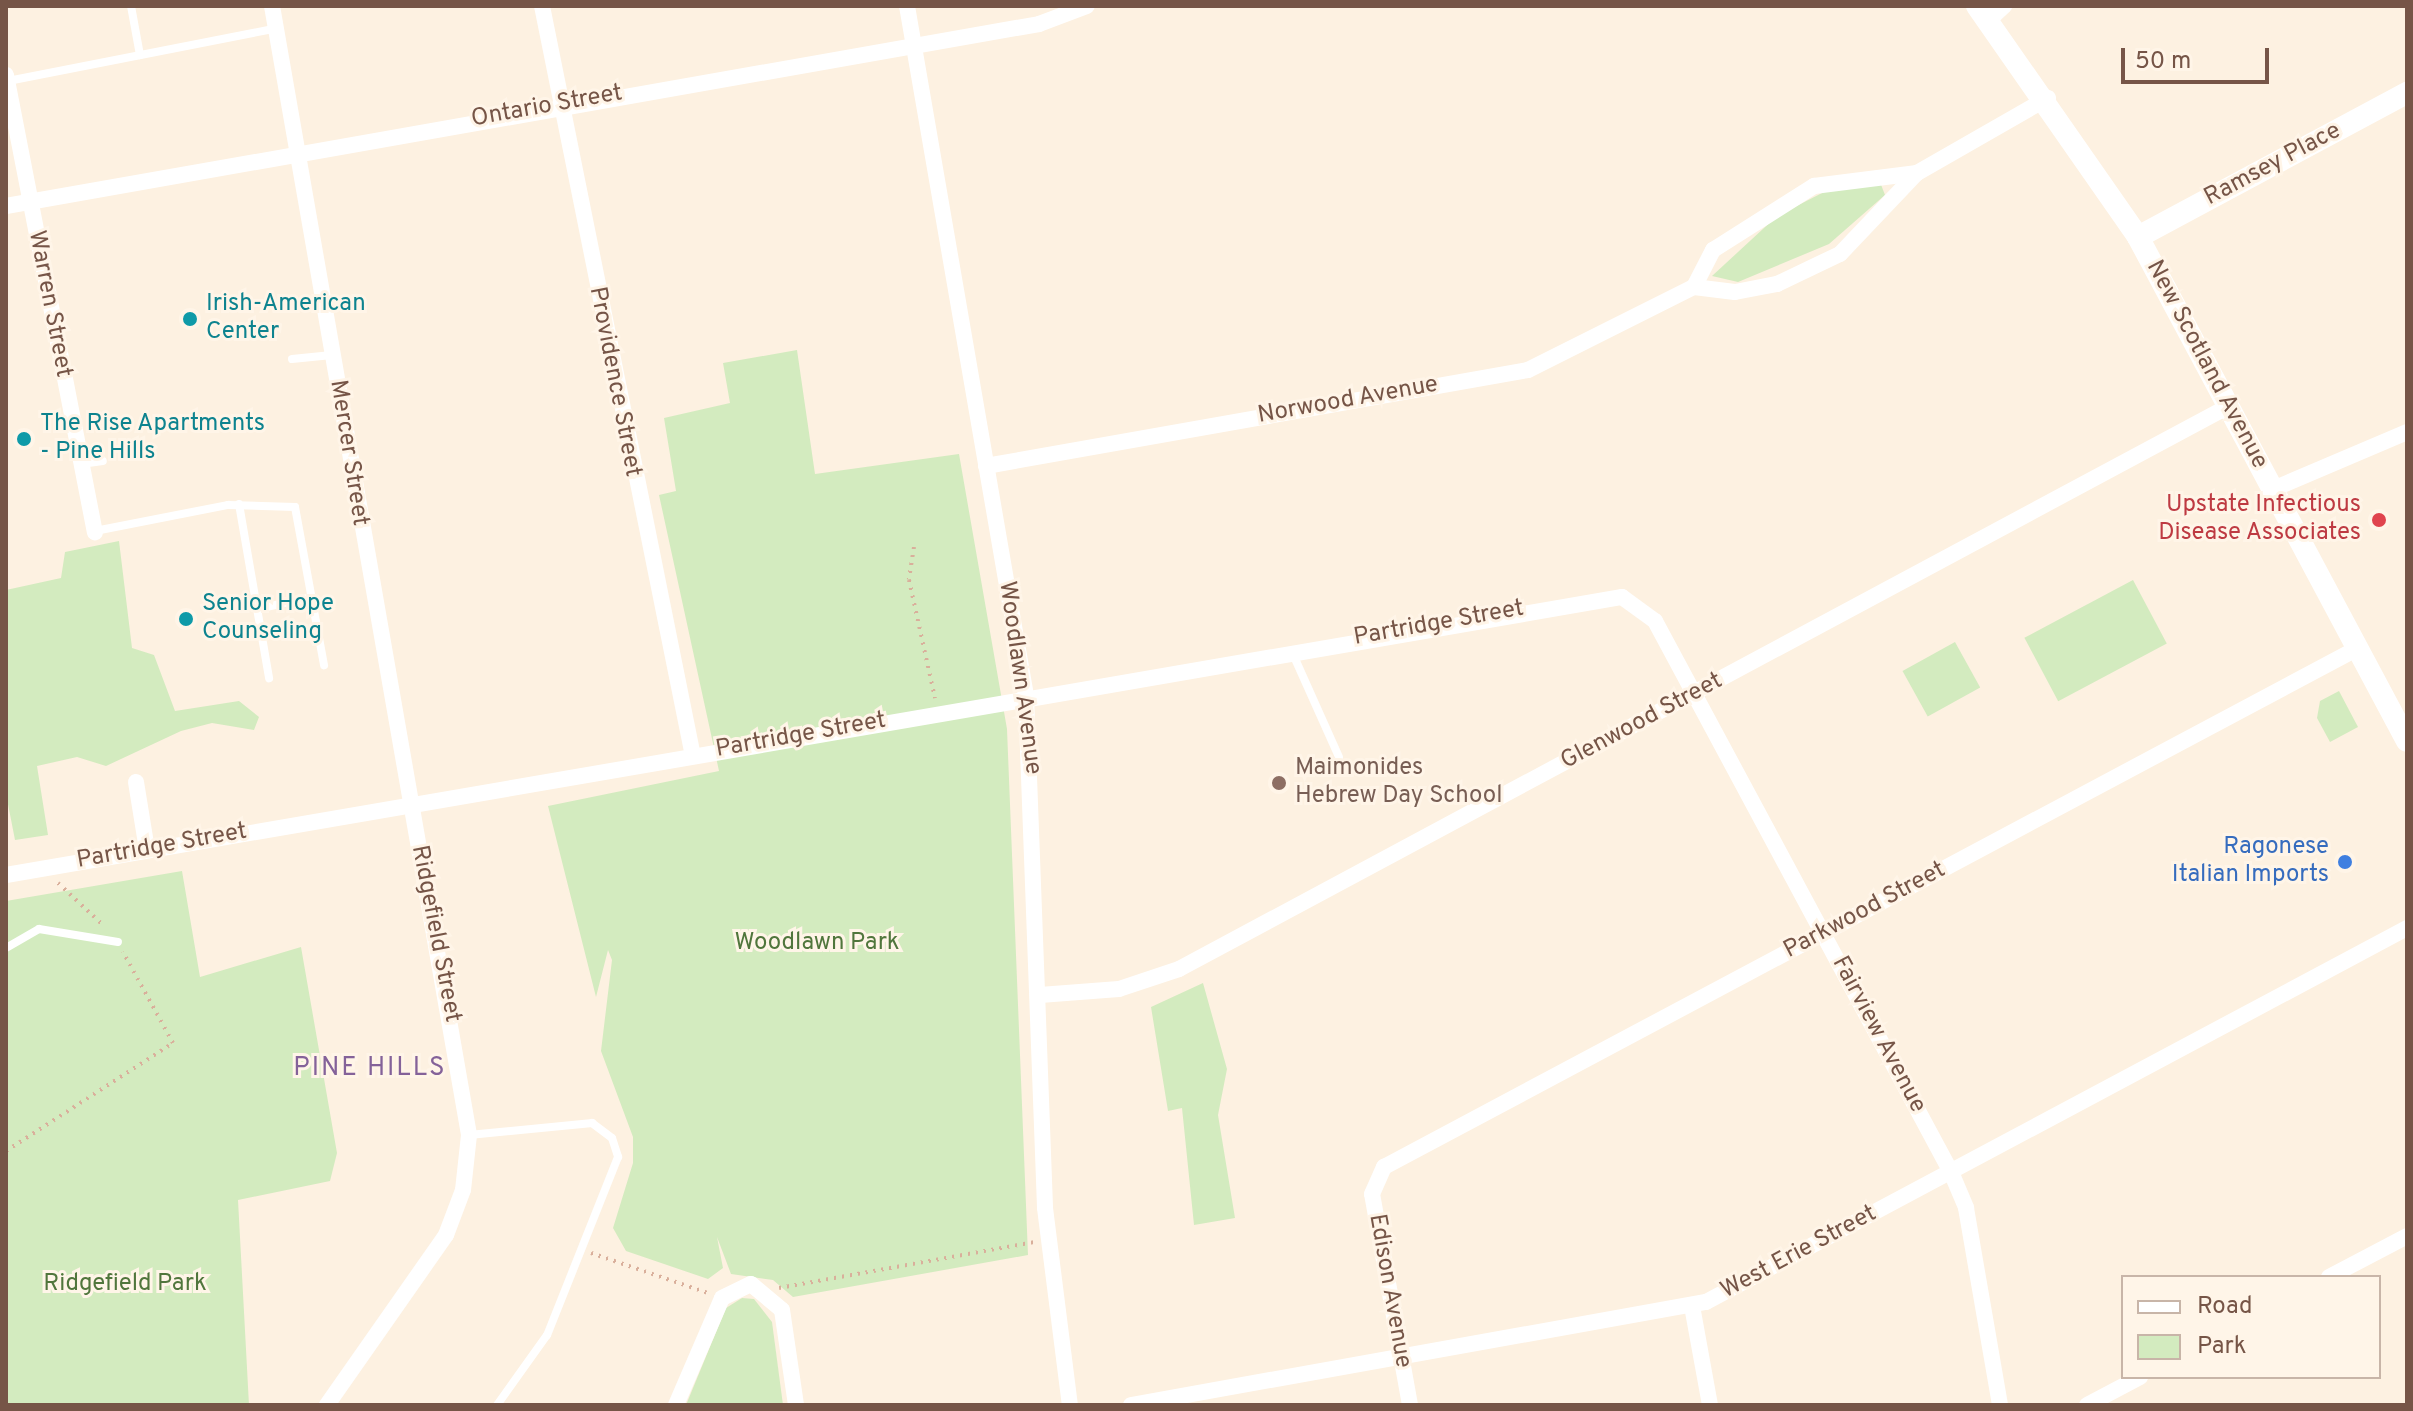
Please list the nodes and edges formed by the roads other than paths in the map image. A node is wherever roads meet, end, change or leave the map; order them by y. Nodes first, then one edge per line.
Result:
1 (131, 6) edge
2 (272, 6) edge
3 (542, 6) edge
4 (907, 6) edge
5 (1087, 6) edge
6 (1990, 11) edge
7 (277, 28) junction
8 (913, 45) junction
9 (140, 55) junction
10 (7, 78) edge
11 (2407, 93) edge
12 (2048, 98) junction
13 (560, 104) junction
14 (300, 154) junction
15 (1917, 173) junction
16 (29, 202) junction
17 (6, 206) edge
18 (2138, 237) junction
19 (1694, 287) junction
20 (332, 355) junction
21 (292, 359) dead end
22 (2229, 406) junction
23 (2407, 432) edge
24 (103, 461) dead end
25 (81, 464) junction
26 (986, 466) junction
27 (2273, 489) junction
28 (239, 504) junction
29 (95, 532) joint
30 (312, 597) junction
31 (1595, 598) joint
32 (257, 609) junction
33 (2358, 648) junction
34 (1292, 650) junction
35 (324, 665) dead end
36 (269, 678) dead end
37 (1695, 694) junction
38 (1026, 696) junction
39 (2407, 741) edge
40 (693, 756) junction
41 (1339, 757) dead end
42 (136, 782) dead end
43 (410, 804) junction
44 (147, 850) junction
45 (6, 875) edge
46 (2407, 928) edge
47 (1823, 933) junction
48 (118, 942) road end
49 (6, 948) edge
50 (1040, 995) junction
51 (469, 1135) junction
52 (1951, 1172) junction
53 (1375, 1178) joint
54 (2407, 1236) edge
55 (2333, 1275) edge
56 (1692, 1306) junction
57 (1401, 1357) junction
58 (2136, 1379) edge
59 (330, 1404) edge
60 (497, 1405) edge
61 (676, 1405) edge
62 (796, 1405) edge
63 (1070, 1405) edge
64 (1131, 1405) edge
65 (1410, 1405) edge
66 (1710, 1405) edge
67 (2000, 1405) edge
68 (2087, 1405) edge

1 - 9 lane
2 - 7 street, Mercer Street
3 - 13 street, Providence Street
4 - 8 street, Woodlawn Avenue
5 - 8 street, Ontario Street
6 - 12 street, New Scotland Avenue
7 - 9 lane
7 - 14 street, Mercer Street
8 - 13 street, Ontario Street
8 - 26 street, Woodlawn Avenue
9 - 10 lane
10 - 16 street, Warren Street
11 - 18 street, Ramsey Place
12 - 15 street
12 - 18 street, New Scotland Avenue
13 - 14 street, Ontario Street
13 - 40 street, Providence Street
14 - 16 street, Ontario Street
14 - 20 street, Mercer Street
15 - 19 street
15 - 19 street
16 - 17 street, Ontario Street
16 - 25 street, Warren Street
18 - 22 street, New Scotland Avenue
19 - 26 street, Norwood Avenue
20 - 21 lane
20 - 43 street, Mercer Street
22 - 27 street, New Scotland Avenue
22 - 37 street, Glenwood Street
23 - 27 street
24 - 25 lane
25 - 29 street, Warren Street
26 - 38 street, Woodlawn Avenue
27 - 33 street, New Scotland Avenue
28 - 29 lane
28 - 30 lane
28 - 32 lane
30 - 32 lane
30 - 35 lane
31 - 34 street, Partridge Street
31 - 37 street, Fairview Avenue
32 - 36 lane
33 - 39 street, New Scotland Avenue
33 - 47 street, Parkwood Street
34 - 38 street, Partridge Street
34 - 41 lane
37 - 47 street, Fairview Avenue
37 - 50 street, Glenwood Street
38 - 40 street, Partridge Street
38 - 50 street, Woodlawn Avenue
40 - 43 street, Partridge Street
42 - 44 street
43 - 44 street, Partridge Street
43 - 51 street, Ridgefield Street
44 - 45 street, Partridge Street
46 - 52 street, West Erie Street
47 - 52 street, Fairview Avenue
47 - 53 street, Parkwood Street
48 - 49 lane
50 - 63 street, Woodlawn Avenue
51 - 59 street, Ridgefield Street
51 - 60 lane
52 - 56 street, West Erie Street
52 - 67 street, Fairview Avenue
53 - 57 street, Edison Avenue
54 - 55 street
56 - 57 street, West Erie Street
56 - 66 street
57 - 64 street, West Erie Street
57 - 65 street, Edison Avenue
58 - 68 street
61 - 62 street

